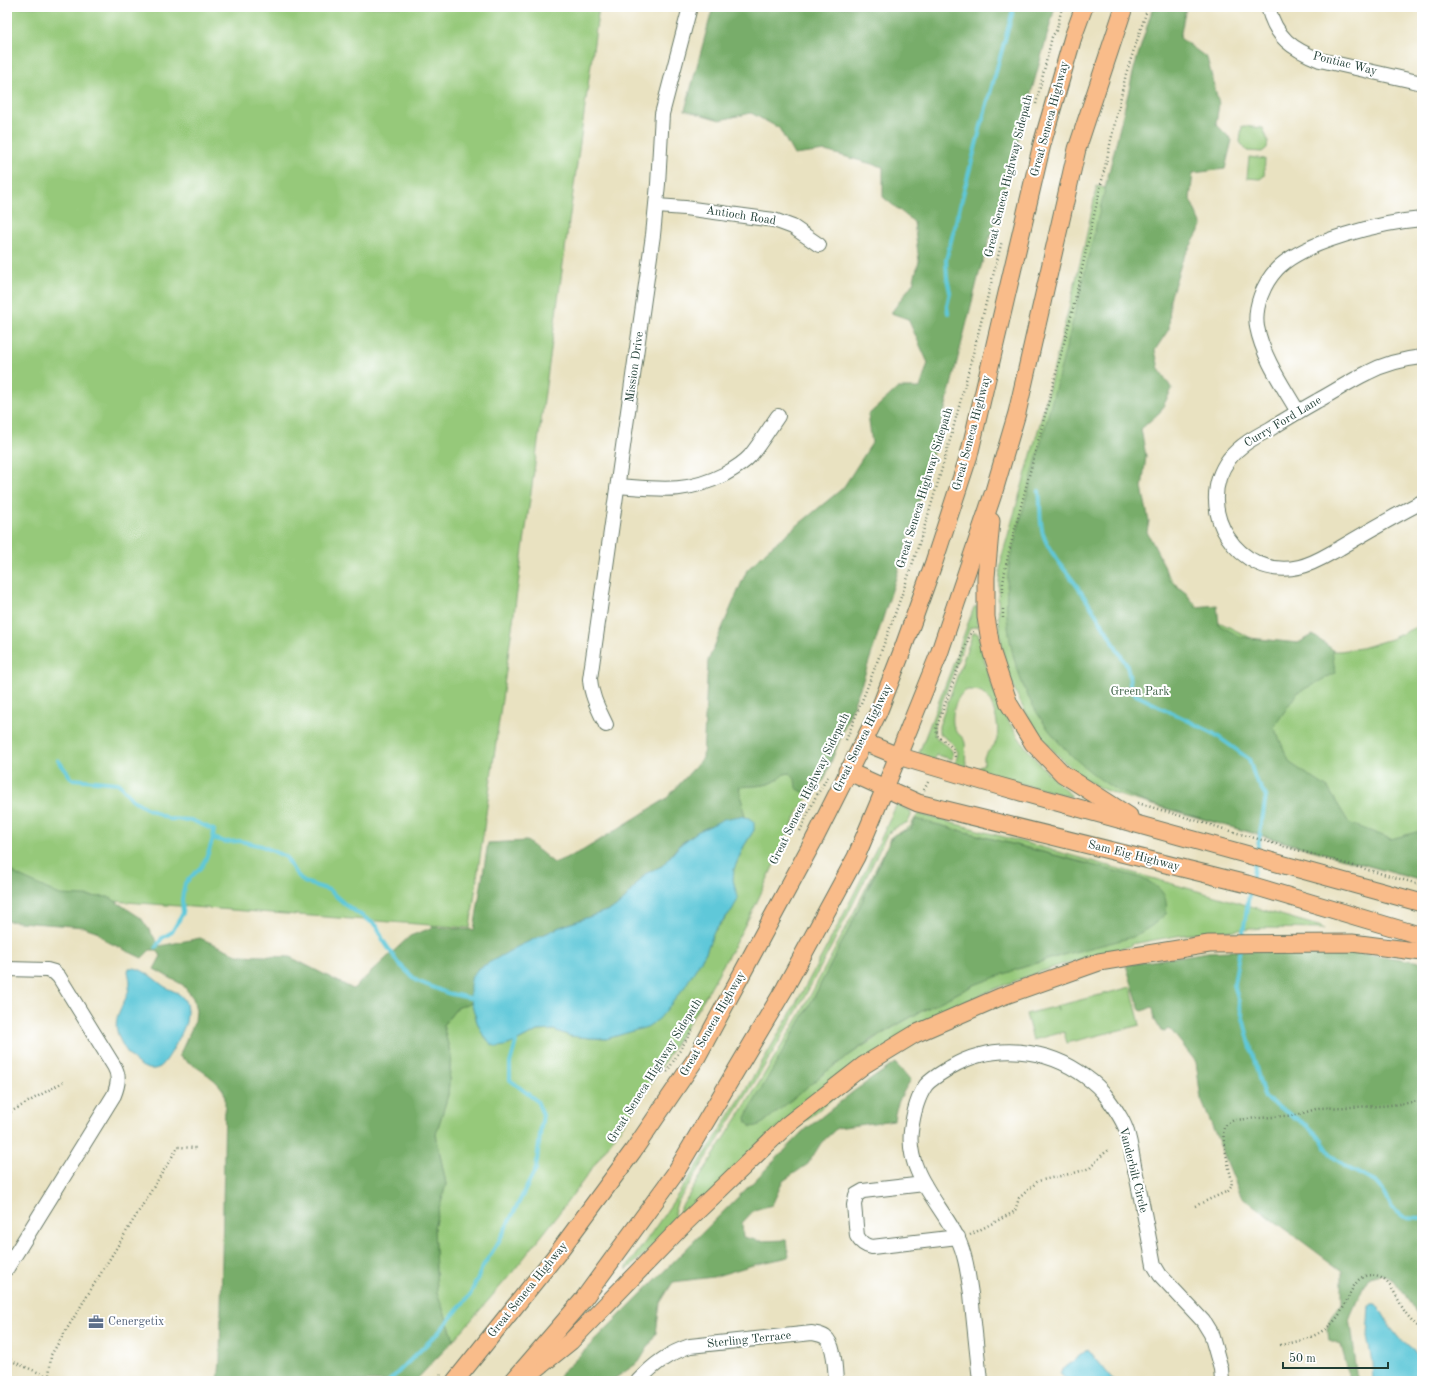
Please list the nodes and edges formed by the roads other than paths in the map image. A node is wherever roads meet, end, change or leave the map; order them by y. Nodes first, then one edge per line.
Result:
1 (690, 7) edge
2 (1084, 7) edge
3 (1124, 7) edge
4 (1268, 7) edge
5 (1422, 83) edge
6 (657, 206) junction
7 (1422, 219) edge
8 (819, 245) dead end
9 (1422, 357) edge
10 (1298, 412) junction
11 (778, 416) dead end
12 (618, 486) junction
13 (994, 491) junction
14 (1422, 502) edge
15 (606, 725) dead end
16 (864, 742) junction
17 (898, 756) junction
18 (839, 771) junction
19 (885, 788) junction
20 (1148, 828) junction
21 (1422, 903) edge
22 (1422, 936) edge
23 (1422, 952) edge
24 (7, 969) edge
25 (924, 1184) junction
26 (958, 1239) junction
27 (7, 1268) edge
28 (450, 1375) edge
29 (513, 1381) edge
30 (521, 1381) edge
31 (638, 1381) edge
32 (836, 1381) edge
33 (980, 1381) edge
34 (1222, 1381) edge

1 - 6 street, Mission Drive
2 - 16 main road, Great Seneca Highway
3 - 13 main road
4 - 5 street, Pontiac Way
6 - 8 street, Antioch Road
6 - 12 street, Mission Drive
7 - 10 street
9 - 10 street, Curry Ford Lane
10 - 14 street, Curry Ford Lane
11 - 12 street
12 - 15 street, Mission Drive
13 - 17 main road
13 - 20 main road
16 - 17 main road
16 - 18 main road, Great Seneca Highway
17 - 19 main road
17 - 20 main road
18 - 19 main road, Sam Eig Highway
18 - 28 main road, Great Seneca Highway
19 - 22 main road, Sam Eig Highway
19 - 29 main road
20 - 21 main road
23 - 30 main road
24 - 27 street
25 - 26 street, Vanderbilt Circle
25 - 26 street
25 - 34 street, Vanderbilt Circle
26 - 33 street, Vanderbilt Circle
31 - 32 street, Sterling Terrace

